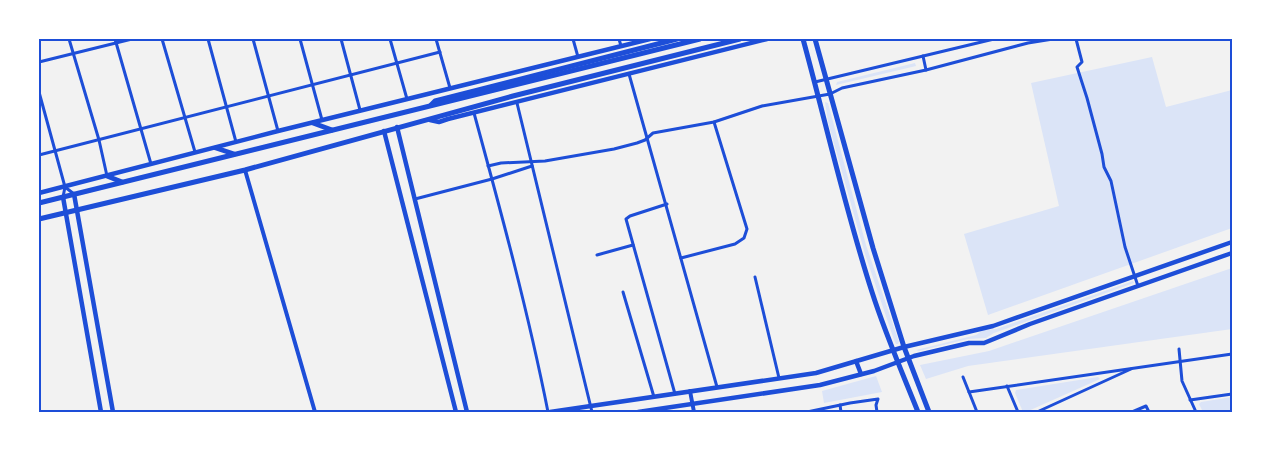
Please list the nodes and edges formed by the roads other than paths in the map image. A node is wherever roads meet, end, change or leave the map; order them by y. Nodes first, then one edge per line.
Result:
1 (69, 39) edge
2 (132, 39) edge
3 (162, 39) edge
4 (208, 39) edge
5 (253, 39) edge
6 (300, 39) edge
7 (341, 39) edge
8 (390, 39) edge
9 (436, 39) edge
10 (573, 39) edge
11 (619, 39) edge
12 (650, 39) edge
13 (677, 39) edge
14 (700, 39) edge
15 (740, 39) edge
16 (767, 39) edge
17 (803, 39) edge
18 (815, 39) edge
19 (994, 39) edge
20 (1053, 39) edge
21 (1076, 39) edge
22 (761, 40) edge
23 (115, 41) edge
24 (621, 46) junction
25 (440, 52) junction
26 (74, 54) junction
27 (923, 56) junction
28 (578, 57) junction
29 (39, 62) edge
30 (397, 63) junction
31 (926, 70) junction
32 (629, 74) junction
33 (351, 75) junction
34 (826, 80) junction
35 (815, 82) junction
36 (312, 84) junction
37 (450, 88) junction
38 (39, 92) edge
39 (830, 94) junction
40 (817, 95) junction
41 (269, 96) junction
42 (407, 99) junction
43 (517, 102) junction
44 (428, 106) junction
45 (226, 107) junction
46 (360, 110) junction
47 (474, 113) junction
48 (184, 117) junction
49 (429, 119) junction
50 (322, 121) junction
51 (714, 122) junction
52 (314, 123) junction
53 (397, 127) junction
54 (141, 129) junction
55 (332, 130) junction
56 (278, 131) junction
57 (384, 131) junction
58 (648, 137) junction
59 (99, 140) junction
60 (236, 142) junction
61 (216, 148) junction
62 (55, 151) junction
63 (195, 152) junction
64 (234, 154) junction
65 (39, 155) edge
66 (151, 164) junction
67 (531, 164) junction
68 (488, 166) junction
69 (245, 170) junction
70 (107, 176) junction
71 (492, 178) junction
72 (122, 183) junction
73 (411, 184) junction
74 (399, 186) junction
75 (65, 187) junction
76 (39, 193) edge
77 (74, 194) junction
78 (63, 197) junction
79 (415, 199) junction
80 (402, 201) junction
81 (39, 203) edge
82 (667, 204) junction
83 (77, 210) junction
84 (66, 213) junction
85 (39, 219) edge
86 (1232, 242) edge
87 (632, 245) junction
88 (1232, 253) edge
89 (597, 255) dead end
90 (682, 258) junction
91 (1134, 276) junction
92 (755, 277) dead end
93 (1138, 286) junction
94 (623, 292) dead end
95 (904, 347) junction
96 (1179, 349) dead end
97 (893, 350) junction
98 (1232, 354) edge
99 (909, 358) junction
100 (1180, 360) junction
101 (856, 361) junction
102 (897, 362) junction
103 (1136, 367) junction
104 (860, 374) junction
105 (963, 377) dead end
106 (779, 378) junction
107 (1007, 386) junction
108 (717, 388) junction
109 (690, 391) junction
110 (969, 392) junction
111 (675, 394) junction
112 (1232, 394) edge
113 (654, 397) junction
114 (1190, 400) junction
115 (692, 404) junction
116 (840, 405) junction
117 (591, 406) junction
118 (101, 412) edge
119 (112, 412) edge
120 (315, 412) edge
121 (456, 412) edge
122 (467, 412) edge
123 (549, 412) edge
124 (592, 412) edge
125 (638, 412) edge
126 (694, 412) edge
127 (807, 412) edge
128 (841, 412) edge
129 (877, 412) edge
130 (918, 412) edge
131 (929, 412) edge
132 (977, 412) edge
133 (1018, 412) edge
134 (1037, 412) edge
135 (1132, 412) edge
136 (1149, 412) edge
137 (1196, 412) edge

1 - 26 street
2 - 23 street
3 - 48 street
4 - 45 street
5 - 41 street
6 - 36 street
7 - 33 street
8 - 30 street
9 - 25 street
10 - 28 street
11 - 24 street
12 - 24 main road
13 - 44 main road
14 - 44 main road
15 - 49 main road
16 - 22 main road
17 - 35 main road
18 - 34 main road
19 - 27 street
20 - 31 street
21 - 91 street
22 - 32 main road
23 - 26 street
23 - 54 street
24 - 28 main road
25 - 30 street
25 - 37 street
26 - 29 street
26 - 59 street
27 - 31 street
27 - 34 street
28 - 37 main road
30 - 33 street
30 - 42 street
31 - 39 street
32 - 43 main road
32 - 58 street
33 - 36 street
33 - 46 street
34 - 35 street
34 - 39 main road
35 - 40 main road
36 - 41 street
36 - 50 street
37 - 42 main road
38 - 62 street
39 - 40 street
39 - 95 main road
40 - 51 street
40 - 97 main road
41 - 45 street
41 - 56 street
42 - 46 main road
43 - 47 main road
43 - 67 street
44 - 55 main road
45 - 48 street
45 - 60 street
46 - 50 main road
47 - 49 main road
47 - 68 street
48 - 54 street
48 - 63 street
49 - 53 main road
50 - 52 main road
51 - 58 street
51 - 90 street
52 - 55 main road
52 - 56 main road
53 - 57 main road
53 - 73 main road
54 - 59 street
54 - 66 street
55 - 64 main road
56 - 60 main road
57 - 69 main road
57 - 74 main road
58 - 67 street
58 - 82 street
59 - 62 street
59 - 70 street
60 - 61 main road
61 - 63 main road
61 - 64 main road
62 - 65 street
62 - 75 street
63 - 66 main road
64 - 72 main road
66 - 70 main road
67 - 68 street
67 - 71 street
67 - 117 street
68 - 71 street
69 - 83 main road
69 - 120 street
70 - 72 main road
70 - 75 main road
71 - 79 street
71 - 123 street
72 - 77 main road
73 - 74 main road
73 - 79 main road
74 - 80 main road
75 - 76 main road
75 - 77 street
75 - 78 street
77 - 78 main road
77 - 83 main road
78 - 81 main road
78 - 84 main road
79 - 80 main road
79 - 122 main road
80 - 121 main road
82 - 87 street
82 - 90 street
83 - 84 main road
83 - 119 main road
84 - 85 main road
84 - 118 main road
86 - 91 main road
87 - 89 street
87 - 111 street
88 - 93 main road
90 - 108 street
91 - 93 street
91 - 95 main road
92 - 106 street
93 - 99 main road
94 - 113 street
95 - 97 main road
95 - 99 main road
96 - 100 street
97 - 101 main road
97 - 102 main road
98 - 100 street
99 - 102 main road
99 - 131 main road
100 - 103 street
100 - 114 street
101 - 104 main road
101 - 106 main road
102 - 104 main road
102 - 130 main road
103 - 107 street
103 - 134 street
104 - 115 main road
105 - 110 street
106 - 108 main road
107 - 110 street
107 - 133 street
108 - 109 main road
109 - 111 main road
109 - 115 street
110 - 132 street
111 - 113 main road
112 - 114 street
113 - 117 main road
114 - 137 street
115 - 125 main road
115 - 126 street
116 - 127 street
116 - 128 street
116 - 129 street
117 - 123 main road
117 - 124 street
135 - 136 street

